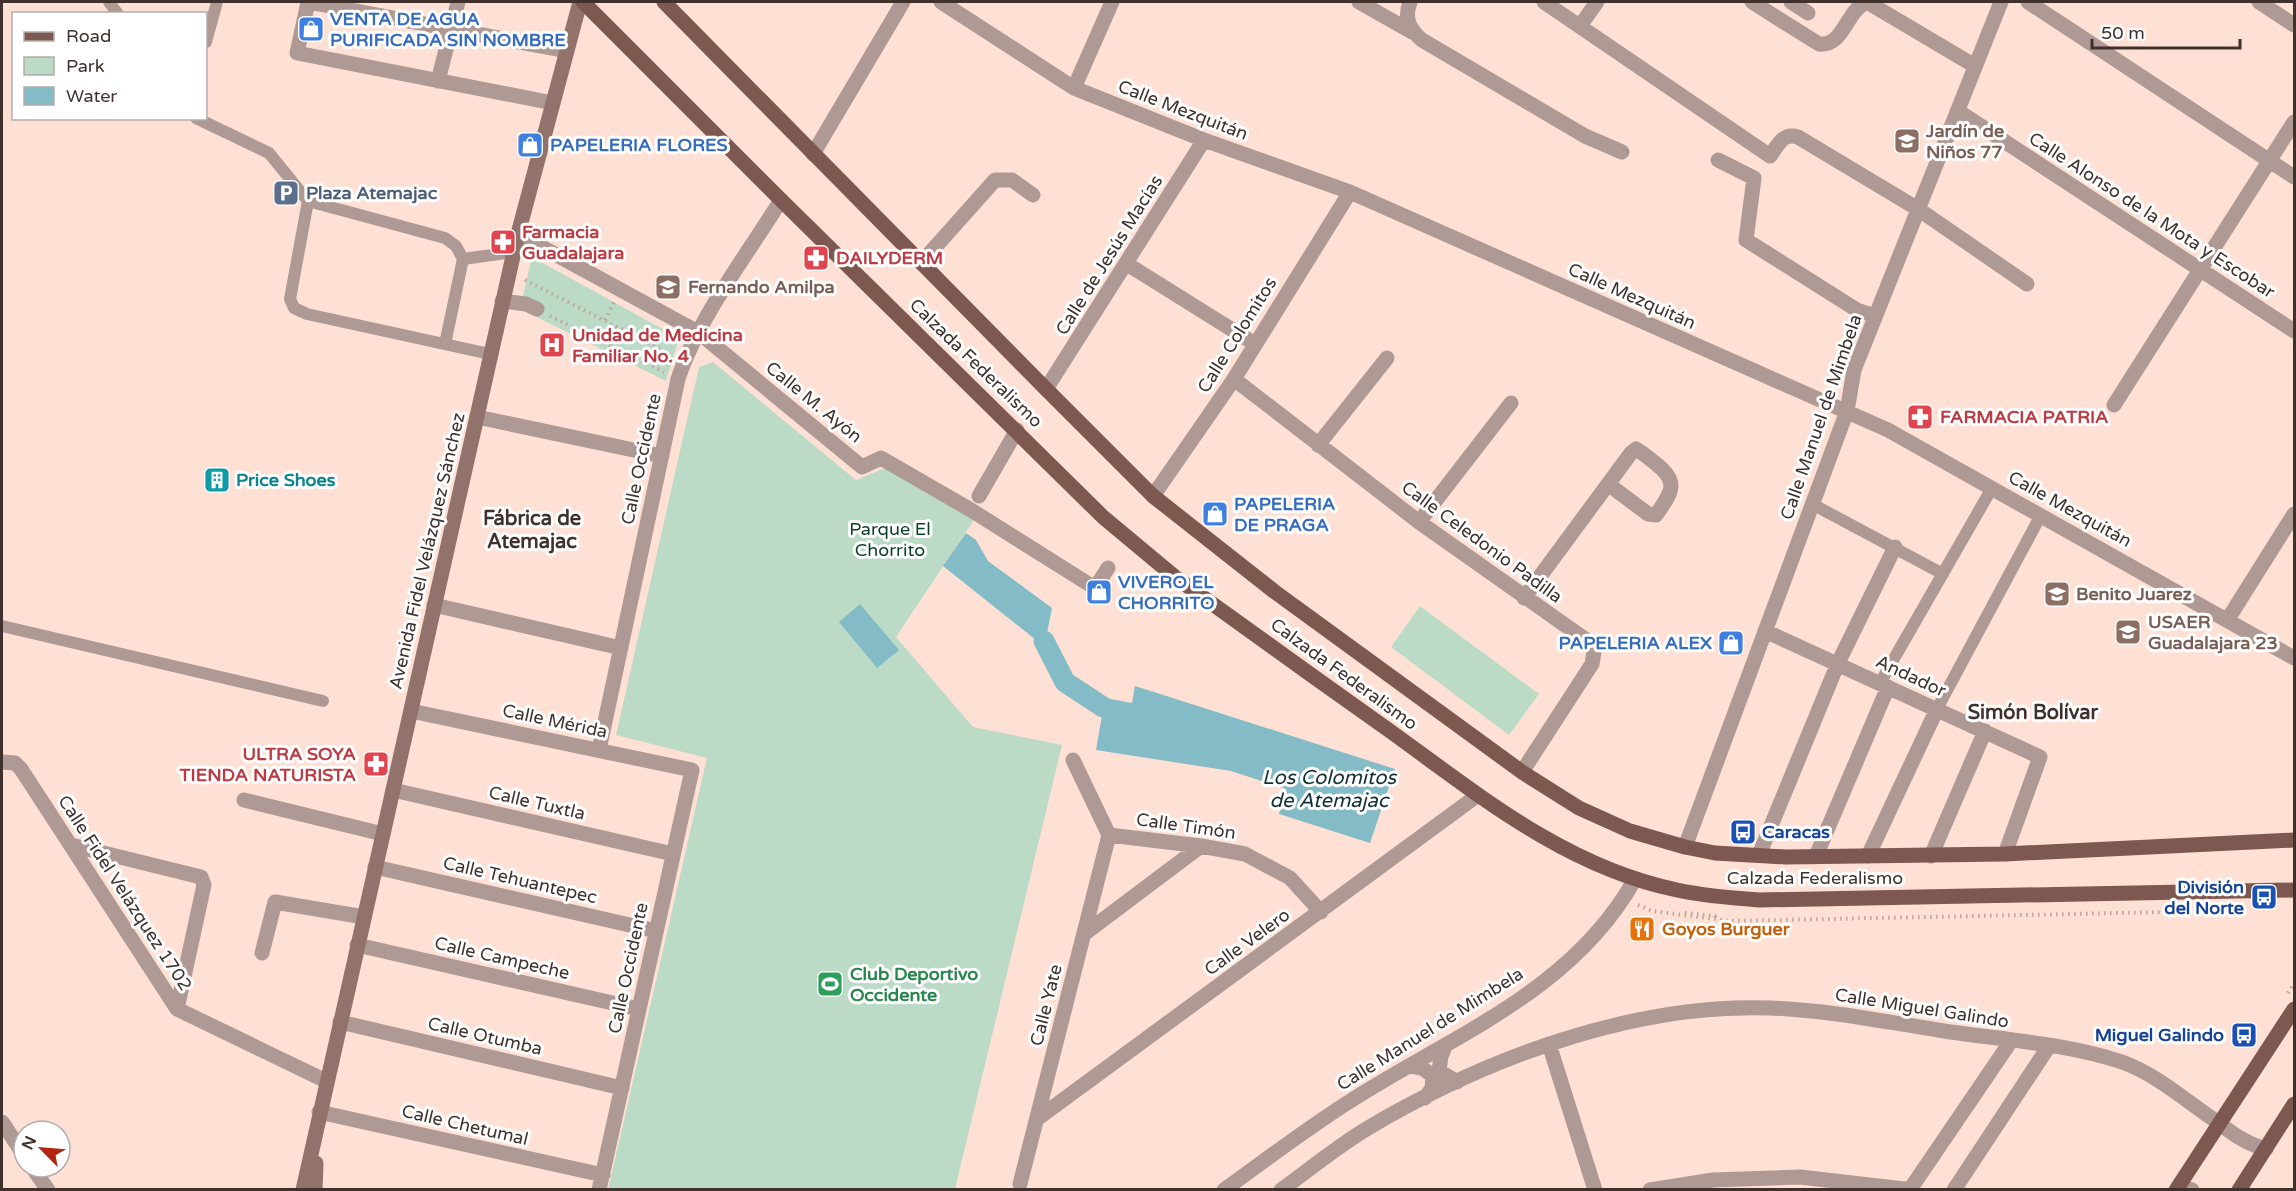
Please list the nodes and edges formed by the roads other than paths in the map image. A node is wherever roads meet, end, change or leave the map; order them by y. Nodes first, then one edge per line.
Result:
1 (217, 2) edge
2 (308, 2) edge
3 (458, 2) edge
4 (582, 2) edge
5 (664, 2) edge
6 (903, 2) edge
7 (941, 2) edge
8 (1112, 2) edge
9 (1359, 2) edge
10 (1410, 2) edge
11 (1544, 2) edge
12 (1598, 2) edge
13 (1752, 2) edge
14 (1791, 2) edge
15 (2001, 2) edge
16 (2028, 2) edge
17 (2259, 2) edge
18 (1808, 13) dead end
19 (2295, 25) edge
20 (1580, 26) junction
21 (451, 29) junction
22 (1412, 32) junction
23 (207, 38) edge
24 (567, 51) junction
25 (1975, 66) junction
26 (438, 81) junction
27 (1074, 88) junction
28 (553, 103) junction
29 (1958, 111) junction
30 (200, 120) edge
31 (2295, 122) edge
32 (1204, 140) junction
33 (1622, 152) dead end
34 (813, 154) junction
35 (1718, 160) dead end
36 (2270, 161) junction
37 (2295, 177) edge
38 (1350, 192) junction
39 (1033, 195) dead end
40 (781, 200) junction
41 (308, 201) junction
42 (1918, 209) junction
43 (518, 234) junction
44 (514, 252) junction
45 (463, 259) junction
46 (921, 263) junction
47 (1127, 264) junction
48 (2201, 270) junction
49 (2028, 284) dead end
50 (502, 301) junction
51 (537, 309) road end
52 (1875, 316) junction
53 (698, 332) junction
54 (2295, 332) edge
55 (445, 344) junction
56 (1255, 345) junction
57 (490, 354) junction
58 (1388, 358) dead end
59 (1234, 380) junction
60 (1046, 389) junction
61 (1511, 403) dead end
62 (2114, 405) dead end
63 (1846, 411) junction
64 (477, 417) junction
65 (1017, 430) junction
66 (1318, 445) junction
67 (662, 456) junction
68 (1608, 484) junction
69 (1992, 488) junction
70 (979, 496) dead end
71 (1153, 496) junction
72 (1812, 504) junction
73 (2295, 514) edge
74 (2041, 515) junction
75 (1419, 522) junction
76 (1895, 548) junction
77 (1108, 568) dead end
78 (1943, 573) junction
79 (1524, 598) junction
80 (434, 604) junction
81 (2228, 619) junction
82 (2, 626) edge
83 (1765, 631) junction
84 (621, 648) junction
85 (2295, 658) edge
86 (1838, 663) junction
87 (1884, 685) junction
88 (323, 701) dead end
89 (1937, 709) junction
90 (411, 711) junction
91 (1985, 731) junction
92 (599, 750) junction
93 (1073, 760) dead end
94 (2, 762) edge
95 (692, 770) joint
96 (1522, 772) junction
97 (393, 790) junction
98 (1478, 795) junction
99 (244, 800) dead end
100 (383, 834) junction
101 (1109, 835) junction
102 (2295, 840) edge
103 (71, 845) junction
104 (1201, 846) junction
105 (1684, 847) junction
106 (673, 854) junction
107 (2005, 854) junction
108 (1759, 855) junction
109 (1816, 856) junction
110 (1868, 856) junction
111 (1931, 856) junction
112 (375, 867) junction
113 (1635, 879) junction
114 (2295, 890) edge
115 (1321, 912) junction
116 (364, 917) junction
117 (656, 931) junction
118 (1084, 934) junction
119 (357, 945) junction
120 (262, 952) dead end
121 (639, 1009) junction
122 (177, 1010) junction
123 (2295, 1010) edge
124 (340, 1022) junction
125 (2011, 1041) junction
126 (1549, 1044) junction
127 (1446, 1045) junction
128 (2049, 1046) junction
129 (1410, 1066) junction
130 (326, 1081) junction
131 (1457, 1082) junction
132 (622, 1088) junction
133 (1425, 1098) junction
134 (2295, 1104) edge
135 (319, 1112) junction
136 (1037, 1119) junction
137 (2, 1122) edge
138 (2220, 1124) junction
139 (12, 1137) edge
140 (2266, 1149) junction
141 (601, 1182) edge
142 (1020, 1184) dead end
143 (1737, 1184) edge
144 (2183, 1188) edge
145 (1912, 1189) edge
146 (303, 1190) edge
147 (315, 1190) edge
148 (1224, 1190) edge
149 (1281, 1190) edge
150 (1595, 1190) edge
151 (1650, 1190) edge
152 (1954, 1190) edge
153 (2239, 1190) edge

1 - 23 lane
2 - 21 street
2 - 26 street
3 - 21 street
4 - 24 main road, Avenida Fidel Velázquez Sánchez
4 - 40 main road, Calzada Federalismo
5 - 34 main road, Calzada Federalismo
6 - 34 street
7 - 27 street, Calle Mezquitán
8 - 27 street
9 - 22 street
10 - 22 street
11 - 20 street
12 - 20 street
13 - 25 street
14 - 18 street
15 - 25 street, Calle Manuel de Mimbela
16 - 36 street
17 - 19 street
20 - 42 street
21 - 24 street
21 - 26 street
22 - 33 street
24 - 28 main road, Avenida Fidel Velázquez Sánchez
25 - 29 street, Calle Manuel de Mimbela
26 - 28 street
27 - 32 street, Calle Mezquitán
28 - 43 main road, Avenida Fidel Velázquez Sánchez
29 - 42 street, Calle Manuel de Mimbela
29 - 48 street, Calle Alonso de la Mota y Escobar
30 - 41 lane
31 - 36 street
32 - 38 street, Calle Mezquitán
32 - 47 street, Calle de Jesús Macías
34 - 46 main road, Calzada Federalismo
35 - 52 street
36 - 37 street
36 - 48 street
38 - 56 street, Calle Colomitos
38 - 63 street, Calle Mezquitán
39 - 46 street
40 - 53 street, Calle Occidente
40 - 65 main road, Calzada Federalismo
41 - 45 lane
41 - 55 lane
42 - 49 street
42 - 52 street, Calle Manuel de Mimbela
43 - 44 main road, Avenida Fidel Velázquez Sánchez
43 - 53 street, Calle M. Ayón
44 - 45 lane
44 - 50 main road, Avenida Fidel Velázquez Sánchez
45 - 55 lane
46 - 60 main road, Calzada Federalismo
47 - 56 street
47 - 60 street, Calle de Jesús Macías
48 - 54 street, Calle Alonso de la Mota y Escobar
48 - 62 street
50 - 51 street
50 - 57 main road, Avenida Fidel Velázquez Sánchez
52 - 63 street, Calle Manuel de Mimbela
53 - 67 street, Calle Occidente
53 - 77 street, Calle M. Ayón
55 - 57 lane
56 - 59 street, Calle Colomitos
57 - 64 main road, Avenida Fidel Velázquez Sánchez
58 - 66 street
59 - 66 street, Calle Celedonio Padilla
59 - 71 street, Calle Colomitos
60 - 71 main road, Calzada Federalismo
61 - 75 street
63 - 69 street, Calle Mezquitán
63 - 72 street, Calle Manuel de Mimbela
64 - 67 street
64 - 80 main road, Avenida Fidel Velázquez Sánchez
65 - 70 street
65 - 98 main road, Calzada Federalismo
66 - 75 street, Calle Celedonio Padilla
67 - 84 street, Calle Occidente
68 - 68 street
68 - 79 street
69 - 74 street, Calle Mezquitán
69 - 78 lane
71 - 96 main road, Calzada Federalismo
72 - 76 lane
72 - 83 street, Calle Manuel de Mimbela
73 - 81 street
74 - 81 street, Calle Mezquitán
74 - 89 lane
75 - 79 street, Calle Celedonio Padilla
76 - 78 lane
76 - 86 street
78 - 87 lane
79 - 96 street, Calle Celedonio Padilla
80 - 84 street
80 - 90 main road, Avenida Fidel Velázquez Sánchez
81 - 85 street, Calle Mezquitán
82 - 88 lane
83 - 86 street, Andador
83 - 105 street, Calle Manuel de Mimbela
84 - 92 street, Calle Occidente
86 - 87 street, Andador
86 - 108 street
87 - 89 street, Andador
87 - 109 street
89 - 91 street, Andador
89 - 110 street
90 - 92 street, Calle Mérida
90 - 97 main road, Avenida Fidel Velázquez Sánchez
91 - 107 street, Andador
91 - 111 street
92 - 95 street, Calle Mérida
93 - 101 street, Calle Timón
94 - 103 street, Calle Fidel Velázquez 1702
95 - 106 street, Calle Occidente
96 - 105 main road, Calzada Federalismo
97 - 100 main road, Avenida Fidel Velázquez Sánchez
97 - 106 street, Calle Tuxtla
98 - 113 main road, Calzada Federalismo
98 - 115 street, Calle Velero
99 - 100 street
100 - 112 main road, Avenida Fidel Velázquez Sánchez
101 - 104 street, Calle Timón
101 - 118 street, Calle Yate
102 - 107 main road, Calzada Federalismo
103 - 122 street, Calle Fidel Velázquez 1702
103 - 122 street
104 - 115 street, Calle Timón
104 - 118 street
105 - 108 main road, Calzada Federalismo
106 - 117 street, Calle Occidente
107 - 111 main road, Calzada Federalismo
108 - 109 main road, Calzada Federalismo
109 - 110 main road, Calzada Federalismo
110 - 111 main road, Calzada Federalismo
112 - 116 main road, Avenida Fidel Velázquez Sánchez
112 - 117 street, Calle Tehuantepec
113 - 114 main road, Calzada Federalismo
113 - 127 street, Calle Manuel de Mimbela
115 - 136 street, Calle Velero
116 - 119 main road, Avenida Fidel Velázquez Sánchez
116 - 120 street
117 - 121 street, Calle Occidente
118 - 136 street, Calle Yate
119 - 121 street, Calle Campeche
119 - 124 main road, Avenida Fidel Velázquez Sánchez
121 - 132 street, Calle Occidente
122 - 130 street, Calle Fidel Velázquez 1702
123 - 138 main road
124 - 130 main road, Avenida Fidel Velázquez Sánchez
124 - 132 street, Calle Otumba
125 - 126 street, Calle Miguel Galindo
125 - 128 street, Calle Miguel Galindo
125 - 145 street
126 - 131 street
126 - 150 street
127 - 129 street, Calle Manuel de Mimbela
127 - 131 street
128 - 138 street, Calle Miguel Galindo
128 - 152 street
129 - 133 street
129 - 148 street, Calle Manuel de Mimbela
130 - 135 main road, Avenida Fidel Velázquez Sánchez
131 - 133 street
132 - 141 street, Calle Occidente
133 - 149 street
134 - 140 main road
135 - 141 street, Calle Chetumal
135 - 146 main road, Avenida Fidel Velázquez Sánchez
135 - 147 main road, Avenida Fidel Velázquez Sánchez
136 - 142 street, Calle Yate
137 - 139 street
138 - 140 street, Calle Miguel Galindo
138 - 144 main road
140 - 153 main road
143 - 145 street
143 - 151 street

